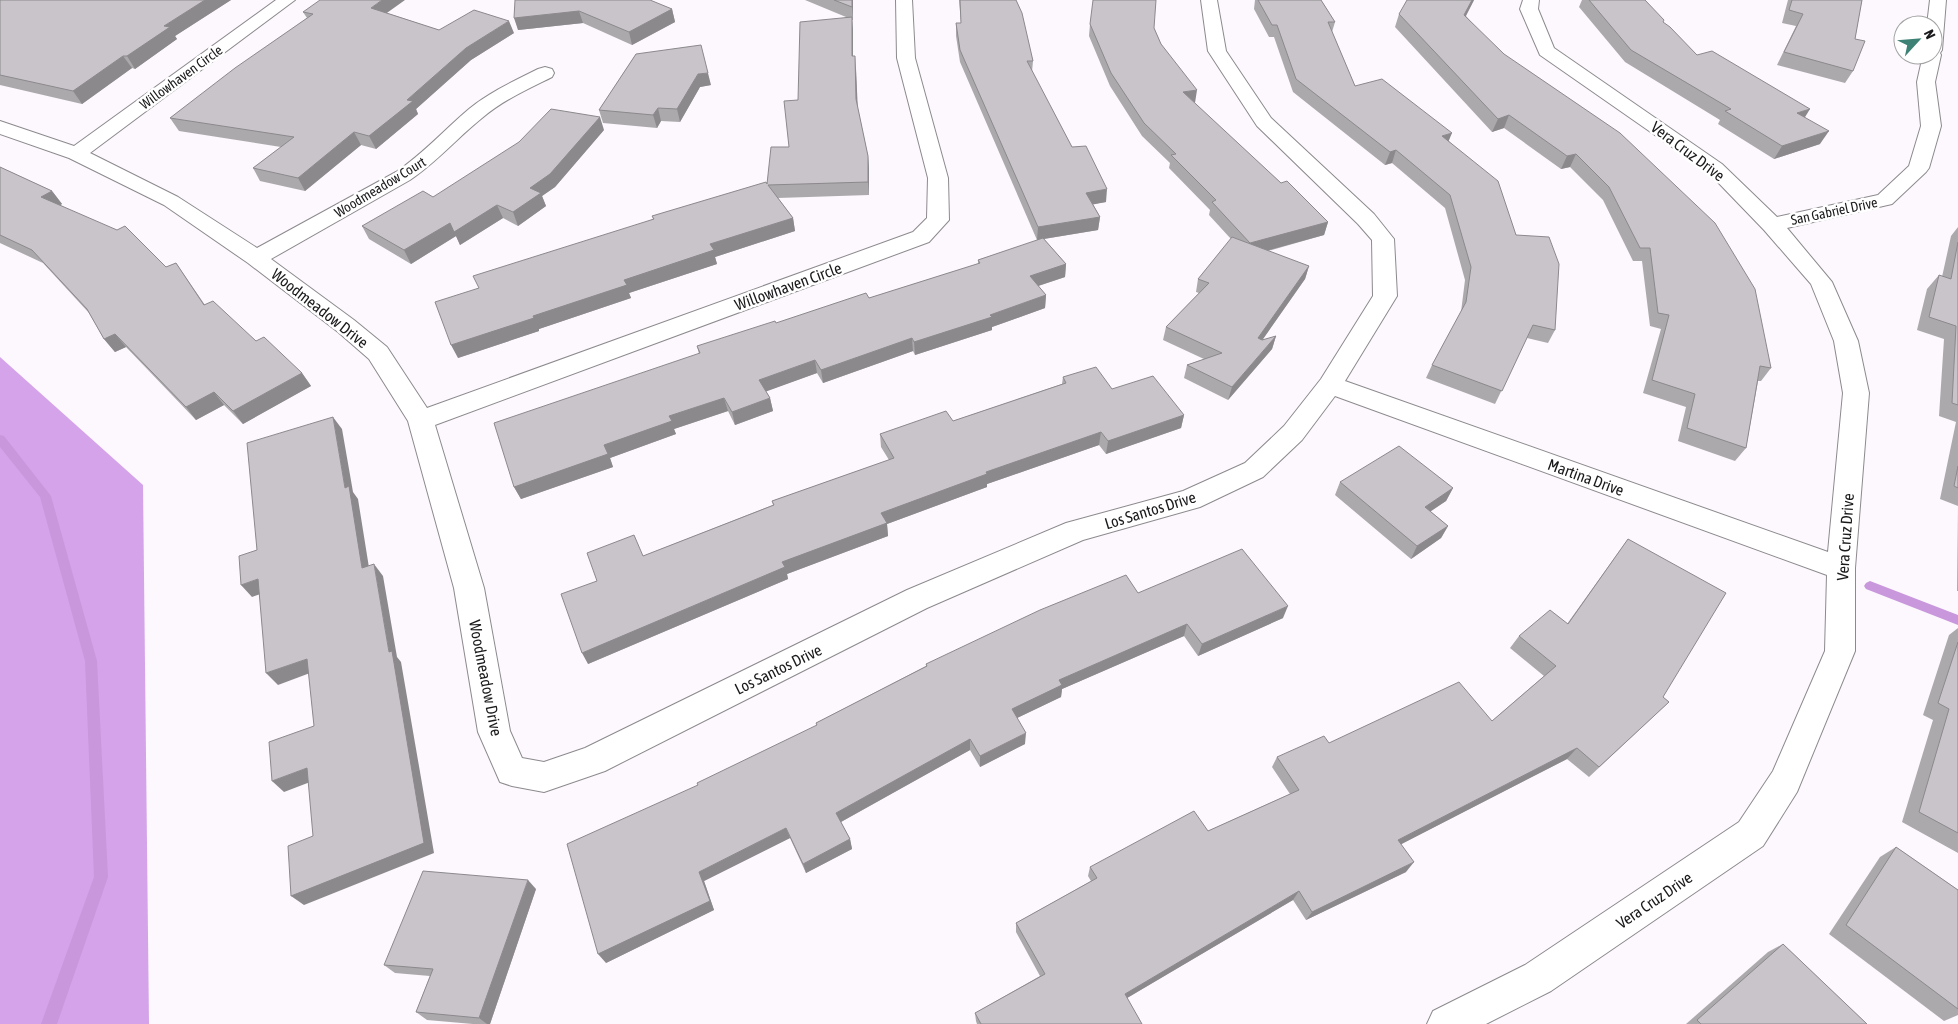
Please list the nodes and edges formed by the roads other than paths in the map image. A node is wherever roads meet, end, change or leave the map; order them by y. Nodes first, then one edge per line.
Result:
1 (287, 0) edge
2 (904, 0) edge
3 (1209, 0) edge
4 (1531, 0) edge
5 (1938, 0) edge
6 (1936, 15) edge
7 (1930, 65) edge
8 (545, 73) dead end
9 (0, 126) edge
10 (76, 154) junction
11 (1772, 225) junction
12 (256, 258) junction
13 (1330, 386) junction
14 (422, 420) junction
15 (1841, 568) junction
16 (544, 777) joint
17 (1446, 1024) edge

1 - 10 street, Willowhaven Circle
2 - 14 street, Willowhaven Circle
3 - 13 street, Los Santos Drive
4 - 11 street, Vera Cruz Drive
5 - 6 street
7 - 11 street, San Gabriel Drive
8 - 12 street, Woodmeadow Court
9 - 10 street, Woodmeadow Drive
10 - 12 street, Woodmeadow Drive
11 - 15 street, Vera Cruz Drive
12 - 14 street, Woodmeadow Drive
13 - 15 street, Martina Drive
13 - 16 street, Los Santos Drive
14 - 16 street, Woodmeadow Drive
15 - 17 street, Vera Cruz Drive

